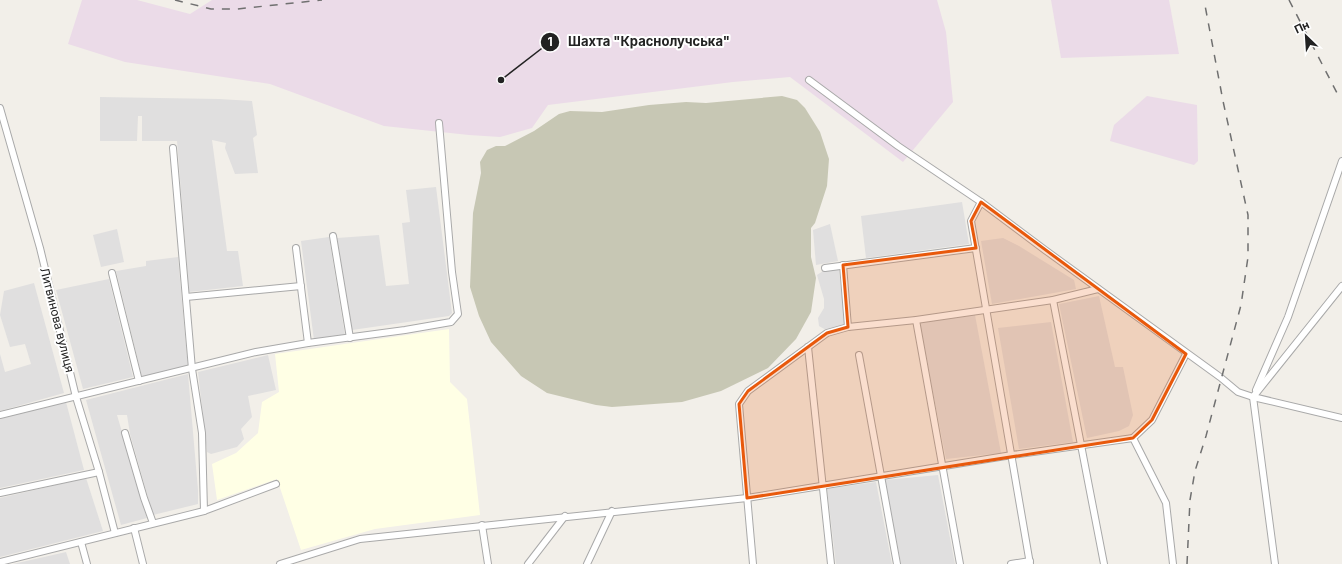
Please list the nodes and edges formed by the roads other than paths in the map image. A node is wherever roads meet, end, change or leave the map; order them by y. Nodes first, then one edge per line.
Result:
1 (808, 80) dead end
2 (0, 108) edge
3 (439, 123) dead end
4 (173, 148) dead end
5 (1342, 161) edge
6 (981, 202) junction
7 (333, 236) dead end
8 (296, 248) dead end
9 (976, 248) junction
10 (843, 266) junction
11 (825, 268) dead end
12 (112, 273) dead end
13 (301, 286) junction
14 (1342, 286) edge
15 (1098, 289) junction
16 (186, 297) junction
17 (1053, 300) junction
18 (986, 309) junction
19 (916, 320) junction
20 (848, 327) junction
21 (350, 338) junction
22 (308, 343) junction
23 (808, 347) junction
24 (1186, 354) junction
25 (859, 355) dead end
26 (192, 369) junction
27 (139, 381) junction
28 (76, 397) junction
29 (1253, 397) junction
30 (0, 415) edge
31 (1342, 418) edge
32 (125, 433) dead end
33 (1133, 438) junction
34 (1082, 446) junction
35 (1012, 455) junction
36 (942, 467) junction
37 (99, 472) junction
38 (880, 476) junction
39 (276, 484) dead end
40 (822, 485) junction
41 (0, 493) edge
42 (747, 498) junction
43 (612, 511) junction
44 (204, 512) junction
45 (565, 516) junction
46 (153, 523) junction
47 (482, 525) junction
48 (134, 528) junction
49 (115, 533) junction
50 (81, 542) junction
51 (296, 559) junction
52 (0, 562) edge
53 (1030, 562) edge
54 (87, 564) edge
55 (144, 564) edge
56 (280, 564) edge
57 (301, 564) edge
58 (488, 564) edge
59 (528, 564) edge
60 (587, 564) edge
61 (753, 564) edge
62 (831, 564) edge
63 (897, 564) edge
64 (960, 564) edge
65 (1011, 564) edge
66 (1104, 564) edge
67 (1173, 564) edge
68 (1275, 564) edge

1 - 6 street
2 - 28 street, Литвинова вулиця
3 - 21 street
4 - 16 street
5 - 29 street
6 - 9 street
6 - 15 street
7 - 21 street
8 - 13 street
9 - 10 street
9 - 18 street
10 - 11 street
10 - 20 street
12 - 27 street
13 - 16 street
13 - 22 street
14 - 29 street
15 - 17 street
15 - 24 street
16 - 26 street
17 - 18 street
17 - 34 street
18 - 19 street
18 - 35 street
19 - 20 street
19 - 36 street
20 - 23 street
21 - 22 street
22 - 26 street
23 - 40 street
23 - 42 street
24 - 29 street
24 - 33 street
25 - 38 street
26 - 27 street
26 - 44 street
27 - 28 street
28 - 30 street
28 - 37 street, Литвинова вулиця
29 - 31 street
29 - 68 street
32 - 46 street
33 - 34 street
33 - 67 street
34 - 35 street
34 - 66 street
35 - 36 street
35 - 53 street
36 - 38 street
36 - 64 street
37 - 41 street
37 - 49 street, Литвинова вулиця
38 - 40 street
38 - 63 street
39 - 44 street
40 - 42 street
40 - 62 street
42 - 43 street
42 - 61 street
43 - 45 street
43 - 60 street
44 - 46 street
45 - 47 street
45 - 59 street
46 - 48 street
47 - 51 street
47 - 58 street
48 - 49 street
48 - 55 street
49 - 50 street
50 - 52 street
50 - 54 street
51 - 56 street
51 - 57 street
53 - 65 street

